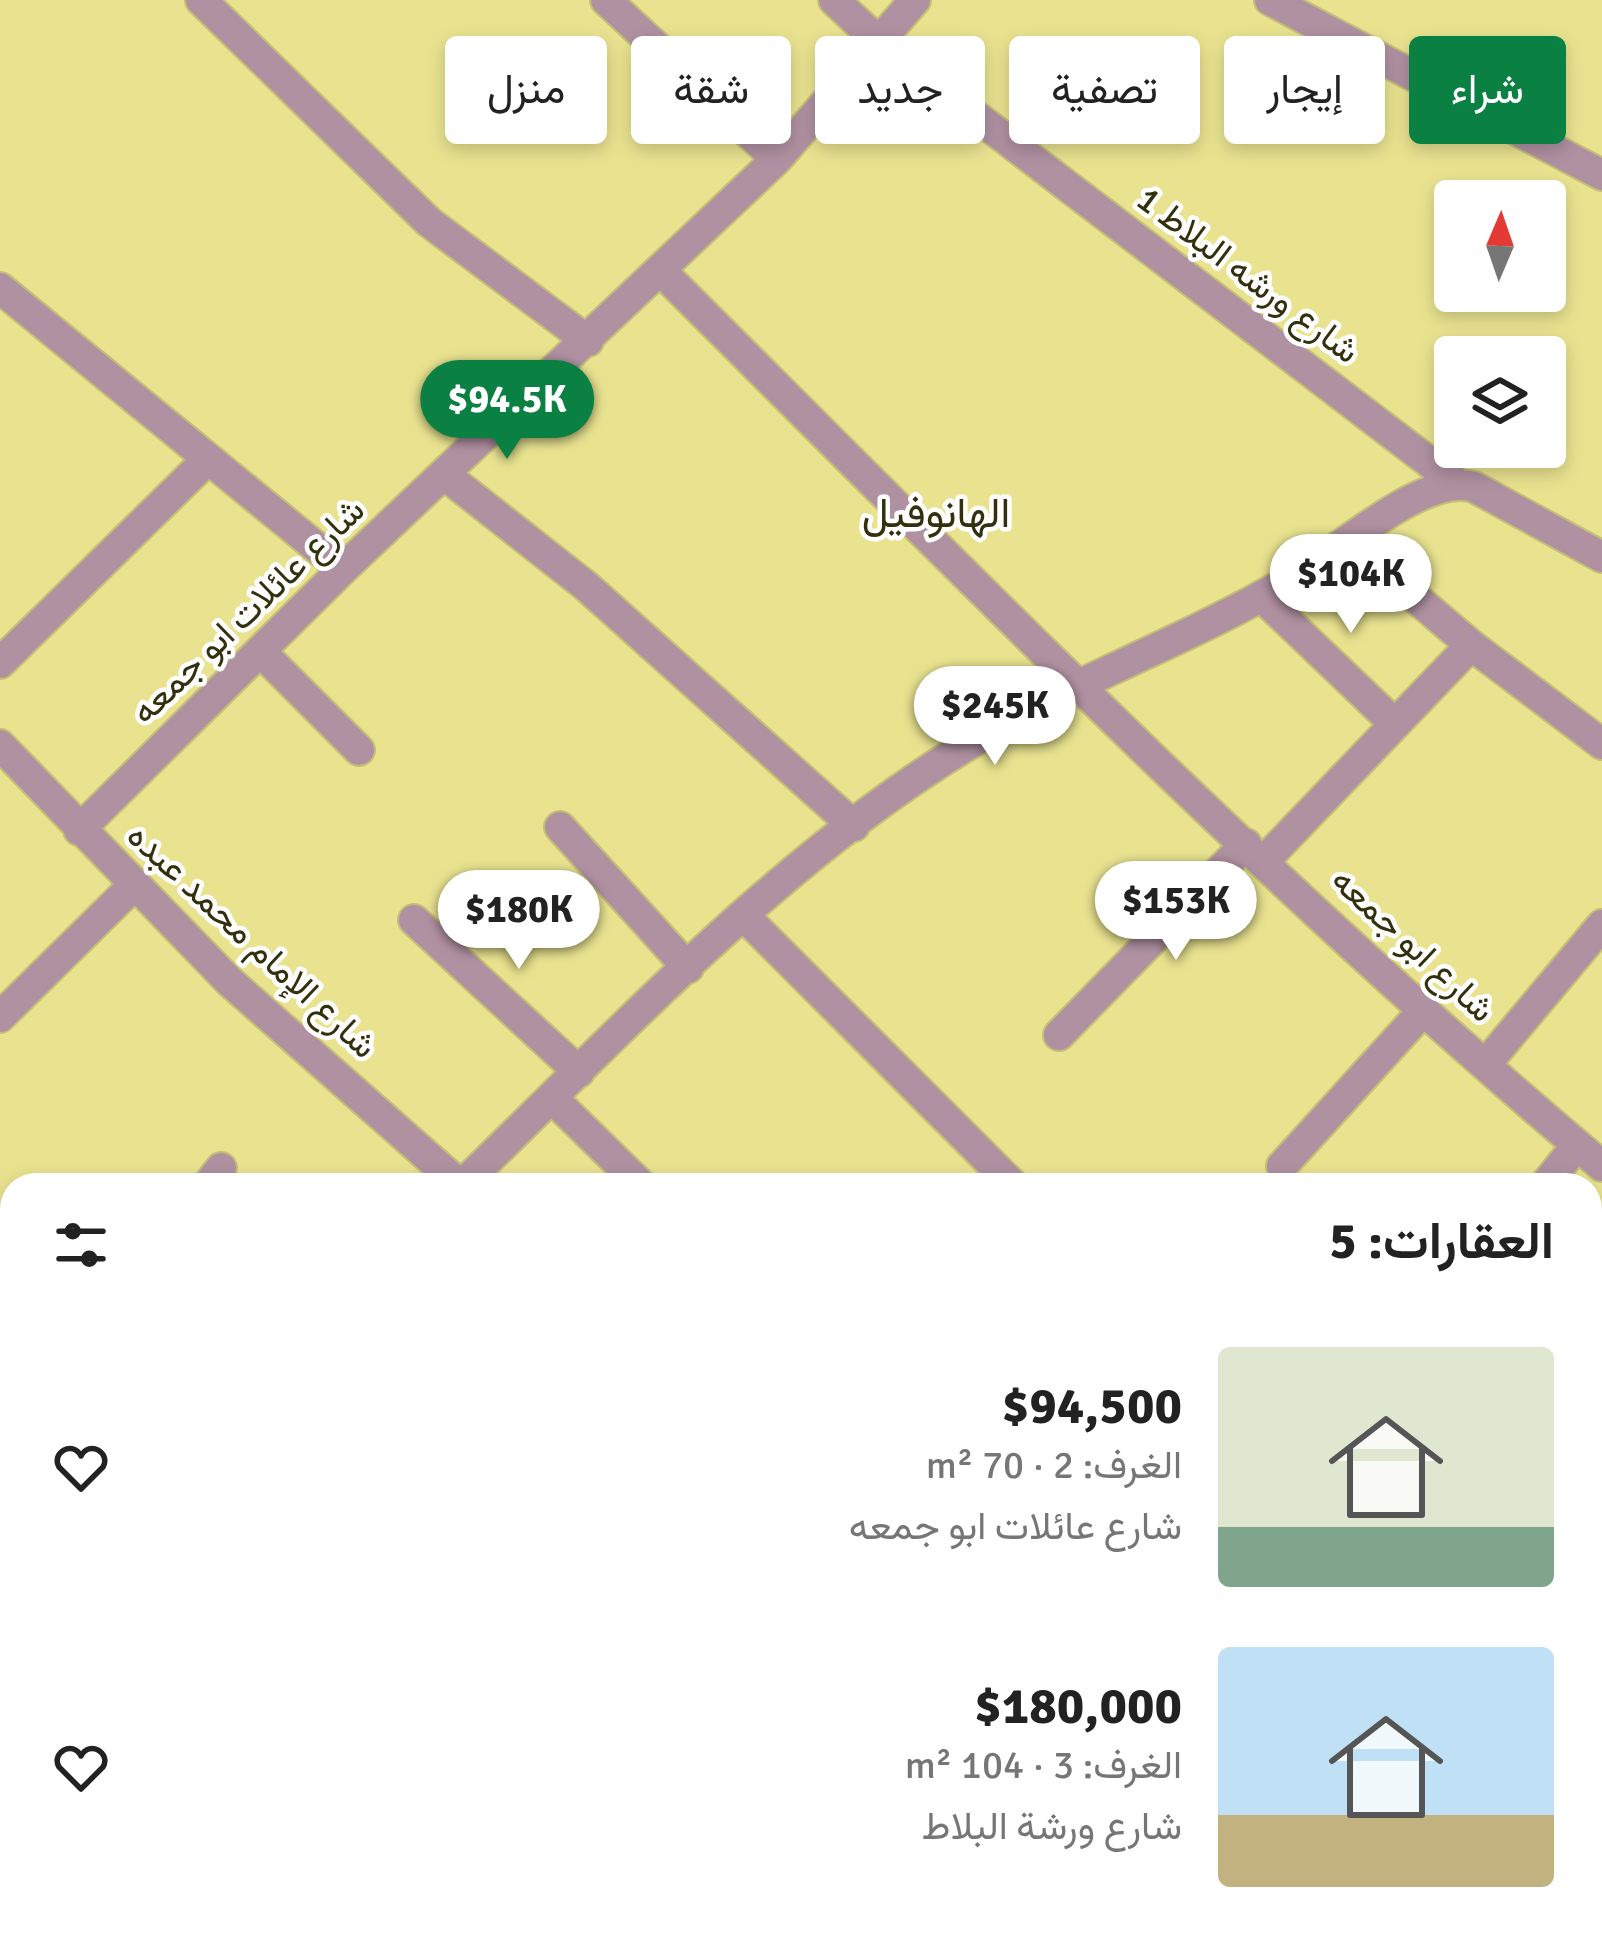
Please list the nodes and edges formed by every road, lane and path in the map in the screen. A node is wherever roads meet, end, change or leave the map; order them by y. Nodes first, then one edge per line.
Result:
1 (201, 0) edge
2 (605, 0) edge
3 (834, 0) edge
4 (915, 0) edge
5 (1270, 0) edge
6 (873, 36) edge
7 (886, 36) edge
8 (815, 116) edge
9 (985, 123) edge
10 (777, 159) junction
11 (1602, 176) edge
12 (662, 272) junction
13 (0, 288) edge
14 (588, 341) junction
15 (207, 460) junction
16 (445, 475) junction
17 (1454, 481) junction
18 (1350, 542) junction
19 (1602, 557) edge
20 (343, 569) junction
21 (1261, 596) junction
22 (1471, 645) junction
23 (260, 652) junction
24 (0, 664) edge
25 (1078, 686) junction
26 (1395, 724) junction
27 (1602, 744) edge
28 (0, 745) edge
29 (359, 750) dead end
30 (854, 826) junction
31 (560, 827) dead end
32 (79, 830) junction
33 (1256, 853) junction
34 (134, 885) junction
35 (743, 915) junction
36 (414, 920) dead end
37 (1602, 925) edge
38 (688, 968) junction
39 (1423, 1011) junction
40 (0, 1017) edge
41 (1059, 1035) dead end
42 (1485, 1065) junction
43 (579, 1072) junction
44 (552, 1098) junction
45 (1577, 1145) junction
46 (1282, 1166) dead end
47 (1602, 1166) edge
48 (447, 1173) edge
49 (474, 1173) edge
50 (629, 1173) edge
51 (1000, 1173) edge
52 (1555, 1173) edge

1 - 14 street
2 - 10 street
3 - 6 street, شارع ورشه البلاط 1
4 - 7 street, شارع عائلات ابو جمعه
5 - 11 street
8 - 10 street, شارع عائلات ابو جمعه
9 - 17 street, شارع ورشه البلاط 1
10 - 12 street, شارع عائلات ابو جمعه
12 - 14 street, شارع عائلات ابو جمعه
12 - 25 street, شارع ابو جمعه
13 - 15 street
14 - 16 street, شارع عائلات ابو جمعه
15 - 20 street
15 - 24 street
16 - 20 street, شارع عائلات ابو جمعه
16 - 30 street
17 - 18 street
17 - 19 street, شارع ورشه البلاط 1
18 - 21 street
18 - 22 street
20 - 23 street, شارع عائلات ابو جمعه
21 - 25 street
21 - 26 street
22 - 26 street
22 - 27 street
23 - 29 street
23 - 32 street, شارع عائلات ابو جمعه
25 - 30 street
25 - 33 street, شارع ابو جمعه
26 - 33 street
28 - 32 street, شارع الإمام محمد عبده
30 - 35 street
31 - 38 street
32 - 34 street, شارع الإمام محمد عبده
33 - 39 street, شارع ابو جمعه
33 - 41 street
34 - 40 street
34 - 48 street, شارع الإمام محمد عبده
35 - 38 street
35 - 51 street
36 - 43 street
37 - 42 street
38 - 43 street
39 - 42 street, شارع ابو جمعه
39 - 46 street
42 - 45 street, شارع ابو جمعه
43 - 44 street
44 - 49 street
44 - 50 street
45 - 47 street, شارع ابو جمعه
45 - 52 street

